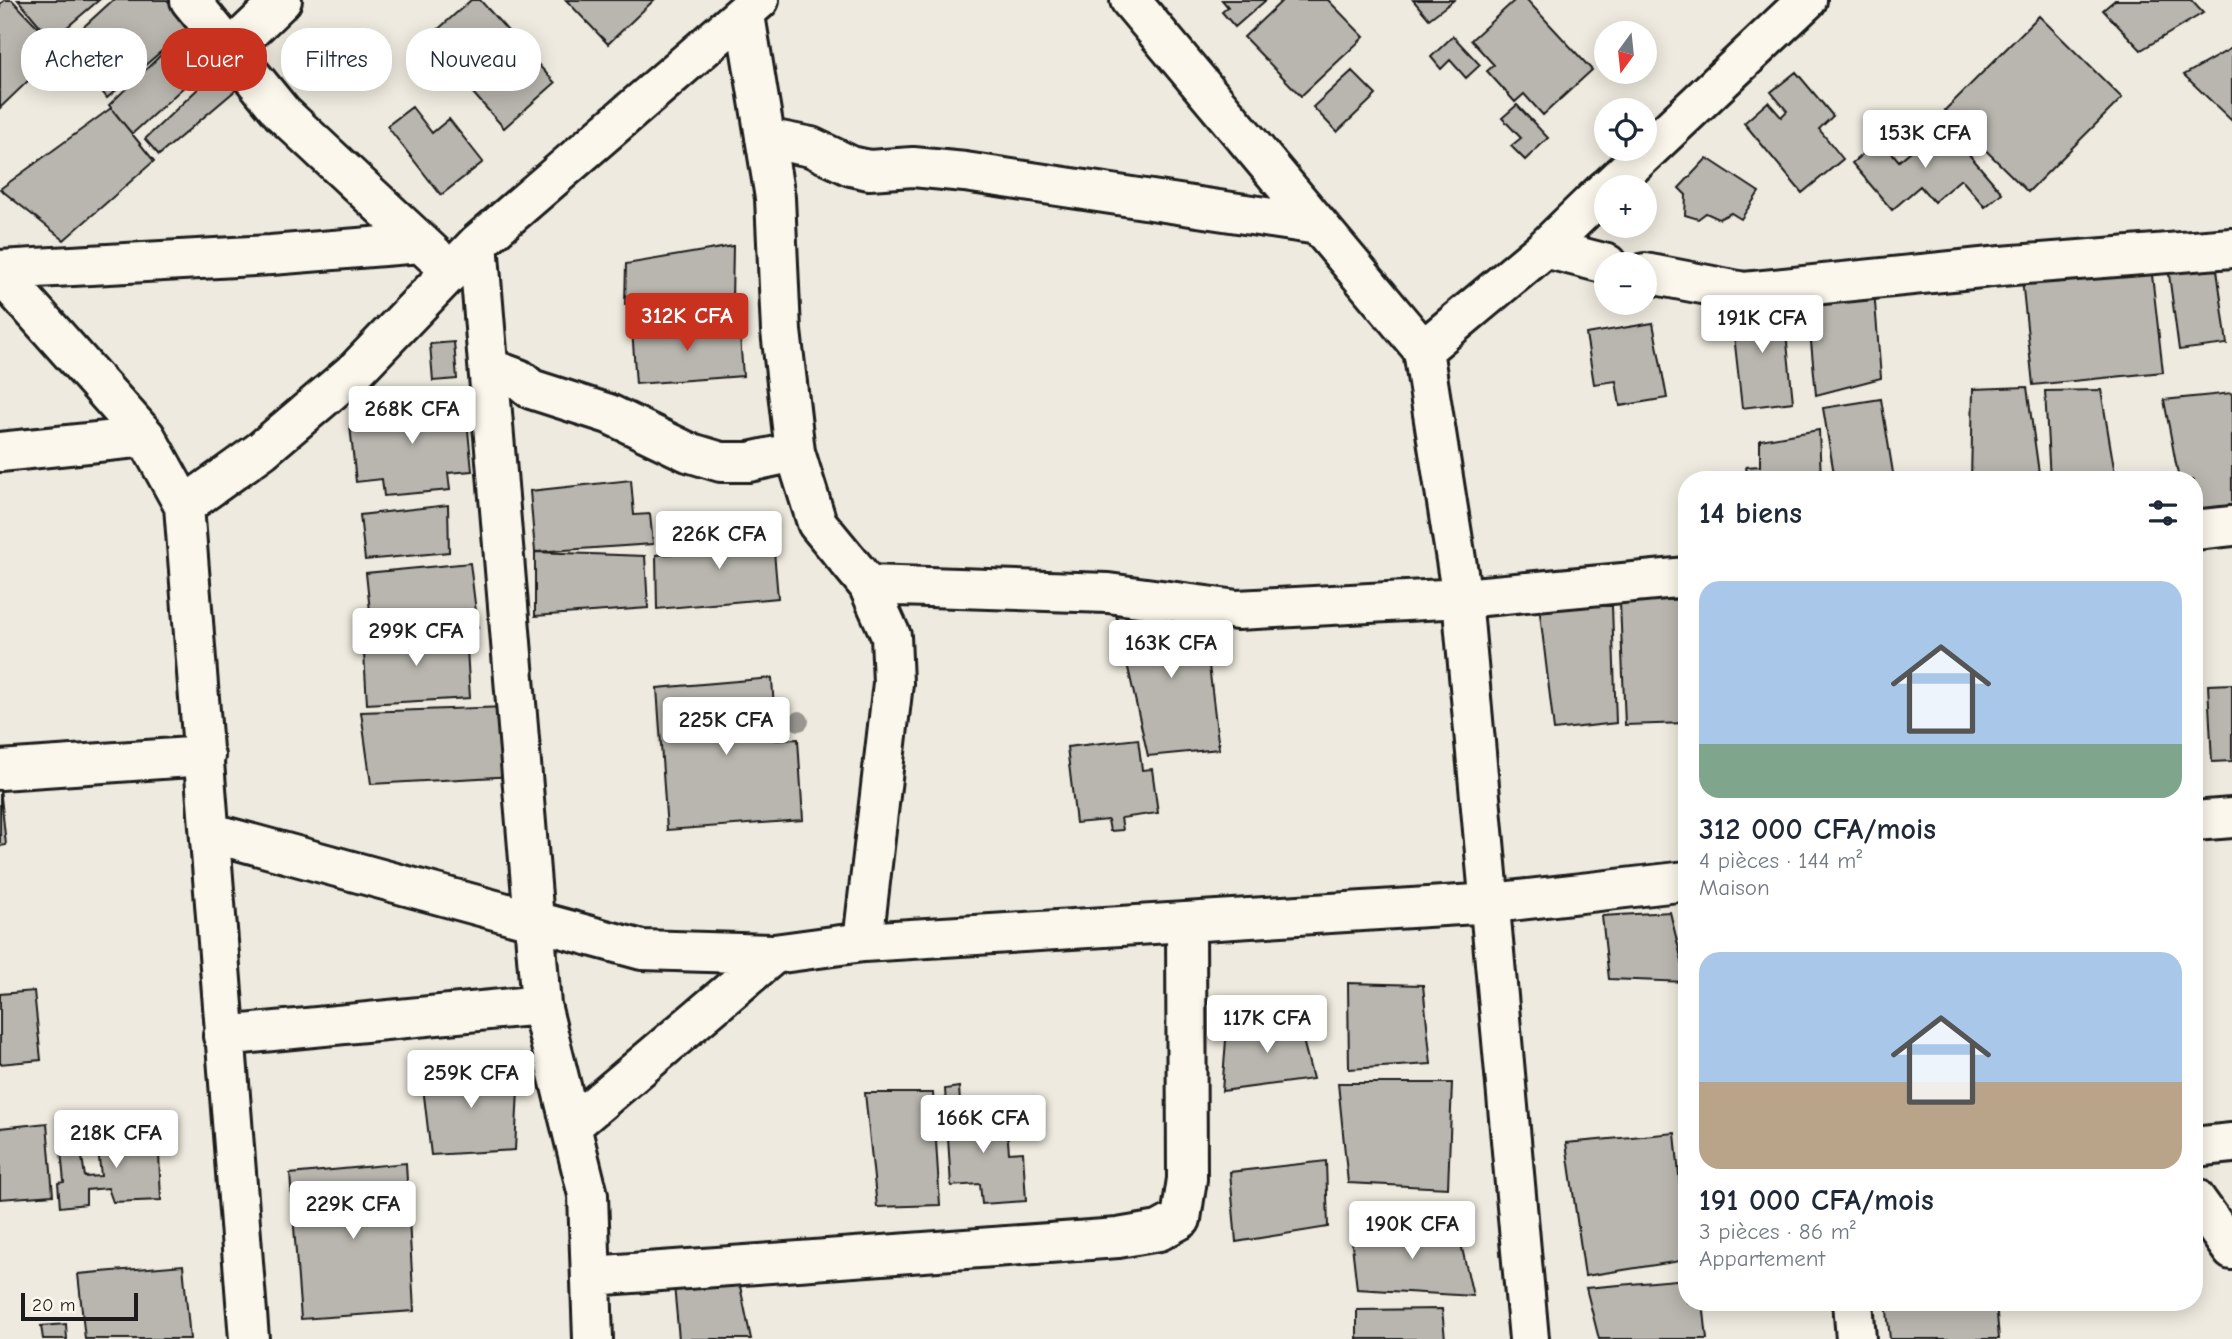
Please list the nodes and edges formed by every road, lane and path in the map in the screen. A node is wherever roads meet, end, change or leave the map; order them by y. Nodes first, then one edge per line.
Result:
1 (190, 0) edge
2 (282, 0) edge
3 (1130, 0) edge
4 (1807, 0) edge
5 (752, 7) edge
6 (213, 28) edge
7 (253, 28) edge
8 (264, 91) edge
9 (765, 138) junction
10 (1622, 175) edge
11 (1594, 201) edge
12 (1318, 225) junction
13 (421, 243) junction
14 (478, 243) junction
15 (1545, 248) junction
16 (2232, 248) edge
17 (1594, 261) edge
18 (452, 270) junction
19 (0, 271) edge
20 (1657, 275) edge
21 (1423, 350) junction
22 (489, 368) junction
23 (146, 437) junction
24 (0, 452) edge
25 (795, 452) junction
26 (184, 506) junction
27 (2232, 526) edge
28 (2203, 529) edge
29 (1678, 578) edge
30 (868, 585) junction
31 (1462, 598) junction
32 (205, 756) junction
33 (0, 770) edge
34 (2232, 818) edge
35 (2203, 820) edge
36 (212, 833) junction
37 (1678, 887) edge
38 (1492, 903) junction
39 (534, 922) junction
40 (1186, 922) junction
41 (863, 942) junction
42 (774, 954) junction
43 (541, 1005) junction
44 (223, 1036) junction
45 (571, 1126) junction
46 (2232, 1143) edge
47 (2203, 1146) edge
48 (2203, 1210) edge
49 (2232, 1250) edge
50 (591, 1276) junction
51 (1854, 1311) edge
52 (249, 1339) edge
53 (593, 1339) edge
54 (1529, 1339) edge
55 (1856, 1339) edge

1 - 6 street
2 - 7 street
3 - 12 street
4 - 10 street
5 - 9 street
5 - 14 street
8 - 13 street
9 - 12 street
9 - 25 street
11 - 15 street
12 - 21 street
13 - 18 street
13 - 19 street
14 - 18 street
14 - 22 street
15 - 17 street
15 - 21 street
16 - 20 street
18 - 26 street
19 - 23 street
21 - 31 street
22 - 25 street
22 - 39 street
23 - 24 street
23 - 26 street
25 - 30 street
26 - 32 street
27 - 28 street
29 - 31 street
30 - 31 street
30 - 41 street
31 - 38 street
32 - 33 street
32 - 36 street
34 - 35 street
36 - 39 street
36 - 44 street
37 - 38 street
38 - 40 street
38 - 54 street
39 - 42 street
39 - 43 street
40 - 41 street
40 - 50 street
41 - 42 street
42 - 45 street
43 - 44 street
43 - 45 street
44 - 52 street
45 - 50 street
46 - 47 street
48 - 49 street
50 - 53 street
51 - 55 street

